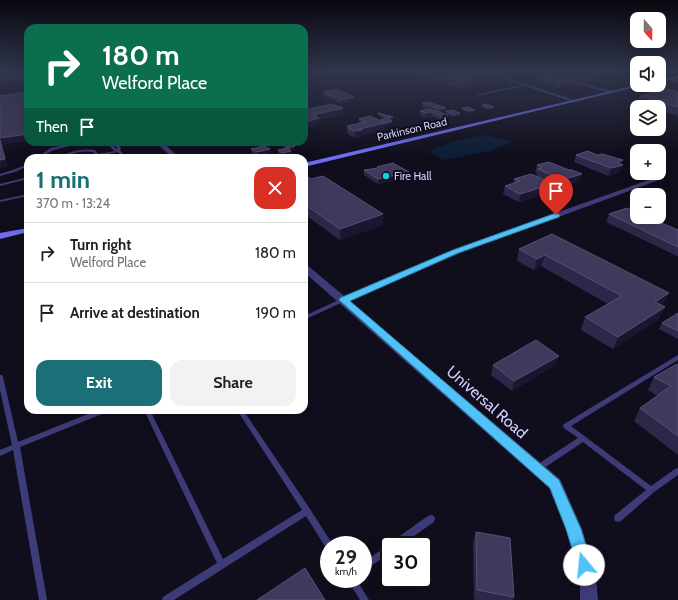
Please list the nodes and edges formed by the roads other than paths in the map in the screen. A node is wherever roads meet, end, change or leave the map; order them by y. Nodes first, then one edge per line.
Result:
1 (568, 99) edge
2 (582, 99) edge
3 (574, 101) junction
4 (67, 146) edge
5 (112, 146) edge
6 (163, 146) edge
7 (118, 150) junction
8 (44, 154) edge
9 (68, 154) edge
10 (96, 154) edge
11 (101, 154) edge
12 (121, 154) edge
13 (172, 154) edge
14 (308, 164) edge
15 (24, 167) edge
16 (0, 175) edge
17 (24, 179) edge
18 (654, 180) edge
19 (0, 185) edge
20 (24, 196) edge
21 (0, 201) edge
22 (24, 231) edge
23 (0, 236) edge
24 (308, 270) edge
25 (343, 300) junction
26 (308, 316) edge
27 (678, 357) edge
28 (0, 376) edge
29 (95, 414) edge
30 (149, 414) edge
31 (243, 414) edge
32 (582, 439) junction
33 (16, 446) junction
34 (0, 452) edge
35 (536, 468) junction
36 (678, 471) edge
37 (651, 490) junction
38 (307, 511) junction
39 (618, 518) dead end
40 (430, 519) dead end
41 (323, 536) edge
42 (406, 536) edge
43 (222, 565) junction
44 (357, 588) edge
45 (43, 600) edge
46 (166, 600) edge
47 (365, 600) edge
48 (589, 600) edge

1 - 3 lane
2 - 3 main road, Parkinson Road
3 - 14 main road, Parkinson Road
4 - 8 lane
5 - 7 lane
6 - 13 street
7 - 11 lane
7 - 12 lane
9 - 10 lane
15 - 16 lane
17 - 19 lane
18 - 25 street
20 - 21 lane
22 - 23 main road
24 - 25 street, Universal Road
25 - 26 lane
25 - 35 street, Universal Road
27 - 32 lane
28 - 33 lane
29 - 33 lane
30 - 43 lane
31 - 38 lane
32 - 35 lane
32 - 37 lane
33 - 34 lane
33 - 45 lane
35 - 48 street, Universal Road
36 - 37 lane
37 - 39 lane
38 - 41 lane
38 - 43 lane
40 - 42 lane
43 - 46 lane
44 - 47 lane

